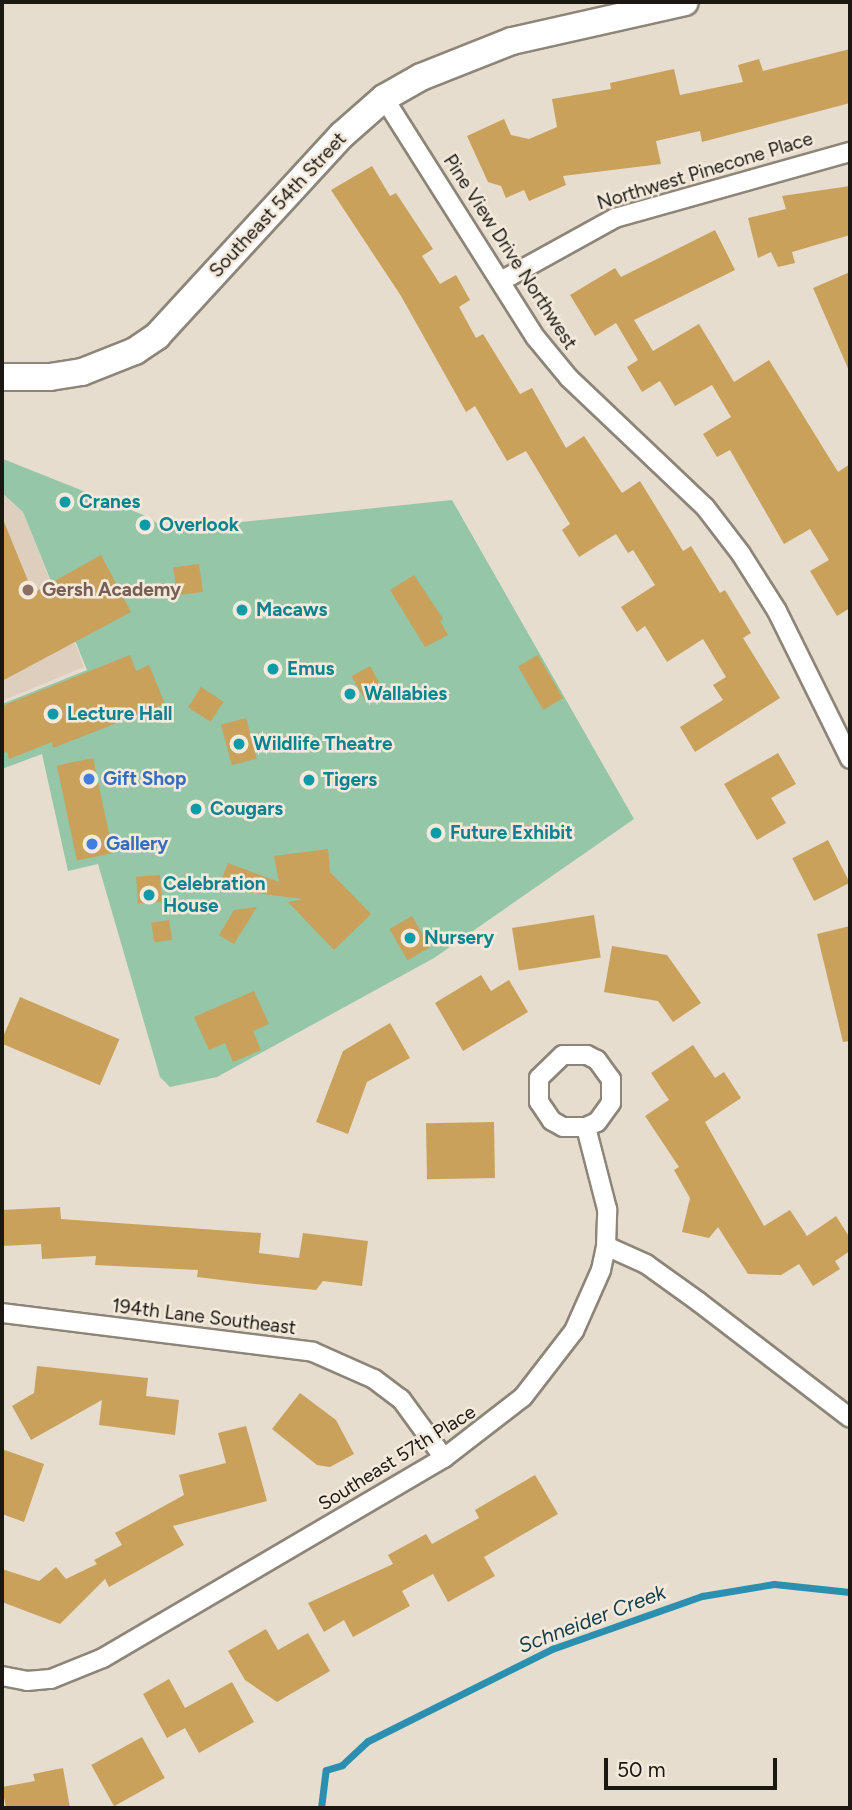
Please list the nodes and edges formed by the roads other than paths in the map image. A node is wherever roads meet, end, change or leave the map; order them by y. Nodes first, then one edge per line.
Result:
1 (685, 2) edge
2 (384, 98) junction
3 (850, 152) edge
4 (501, 281) junction
5 (2, 377) edge
6 (850, 759) edge
7 (586, 1127) junction
8 (606, 1246) junction
9 (2, 1313) edge
10 (850, 1418) edge
11 (444, 1458) junction
12 (2, 1676) edge

1 - 2 street, Southeast 54th Street
2 - 4 street, Pine View Drive Northwest
2 - 5 street, Southeast 54th Street
3 - 4 street, Northwest Pinecone Place
4 - 6 street, Pine View Drive Northwest
7 - 7 street
7 - 8 street, Southeast 57th Place
8 - 10 street
8 - 11 street, Southeast 57th Place
9 - 11 street, 194th Lane Southeast
11 - 12 street, Southeast 57th Place

